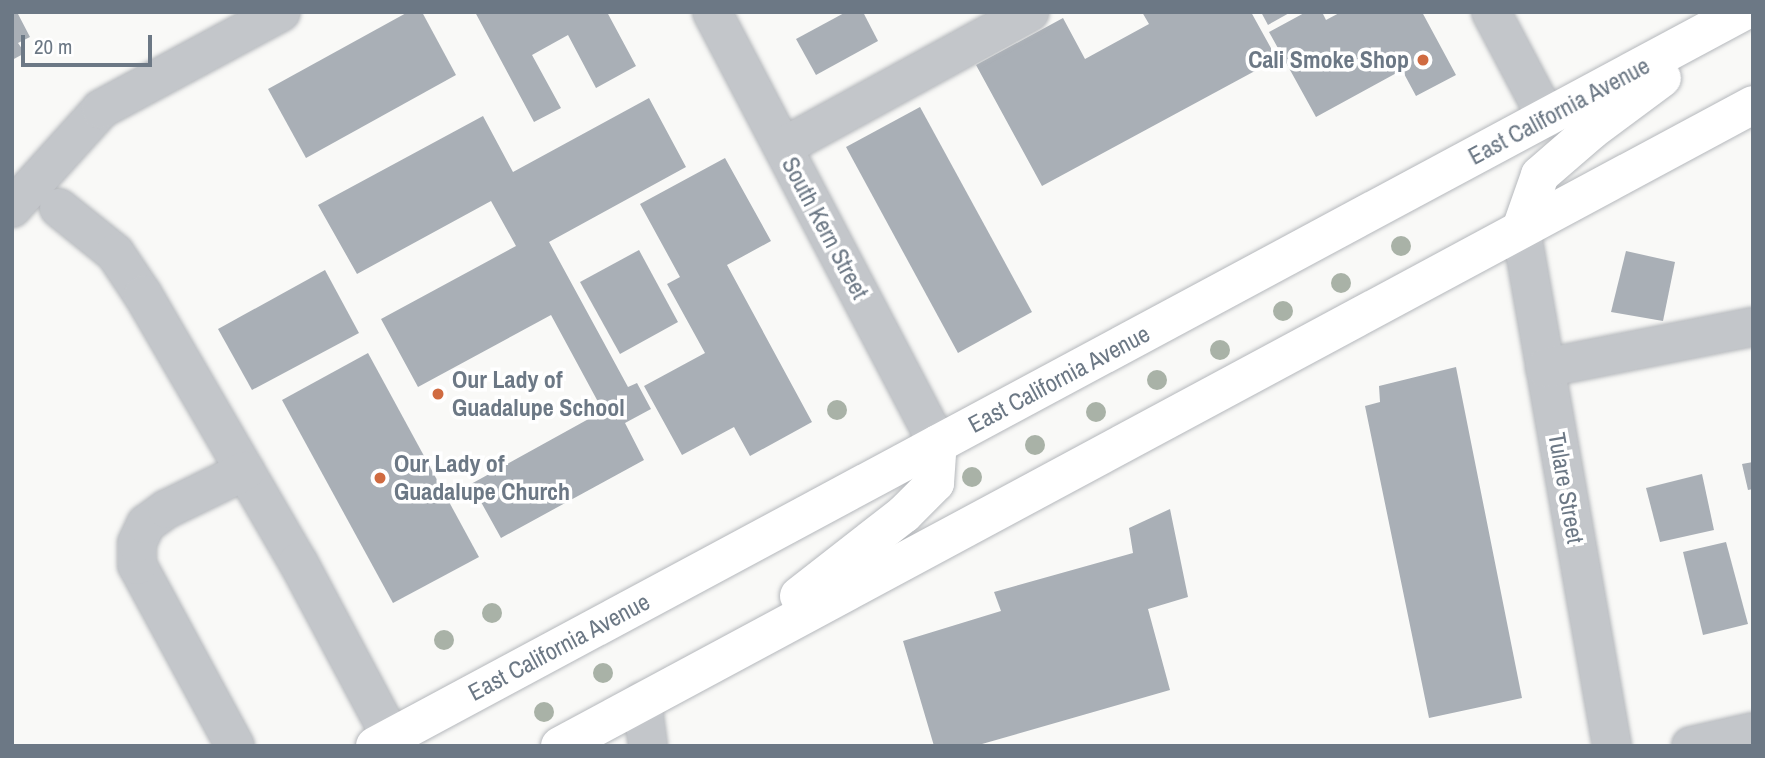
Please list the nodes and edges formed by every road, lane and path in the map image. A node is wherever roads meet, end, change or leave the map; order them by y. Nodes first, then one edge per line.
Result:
1 (281, 12) edge
2 (712, 12) edge
3 (1030, 12) edge
4 (1491, 12) edge
5 (1742, 12) edge
6 (1751, 12) edge
7 (1753, 105) edge
8 (1547, 118) junction
9 (783, 147) junction
10 (34, 201) edge
11 (1521, 229) junction
12 (1753, 327) edge
13 (1545, 368) junction
14 (938, 444) junction
15 (245, 471) junction
16 (715, 662) junction
17 (642, 701) junction
18 (1753, 732) edge
19 (383, 741) edge
20 (236, 746) edge
21 (560, 746) edge
22 (648, 746) edge
23 (1612, 746) edge
24 (1691, 746) edge

1 - 10 street
2 - 9 street, South Kern Street
3 - 9 street
4 - 8 street
5 - 8 main road, East California Avenue
6 - 11 main road
7 - 11 main road
8 - 14 main road, East California Avenue
9 - 14 street, South Kern Street
10 - 15 street
11 - 13 street, Tulare Street
11 - 16 main road
12 - 13 street
13 - 23 street, Tulare Street
14 - 16 main road
14 - 19 main road, East California Avenue
15 - 19 street
15 - 20 street
16 - 17 main road
17 - 21 main road
17 - 22 street
18 - 24 street

